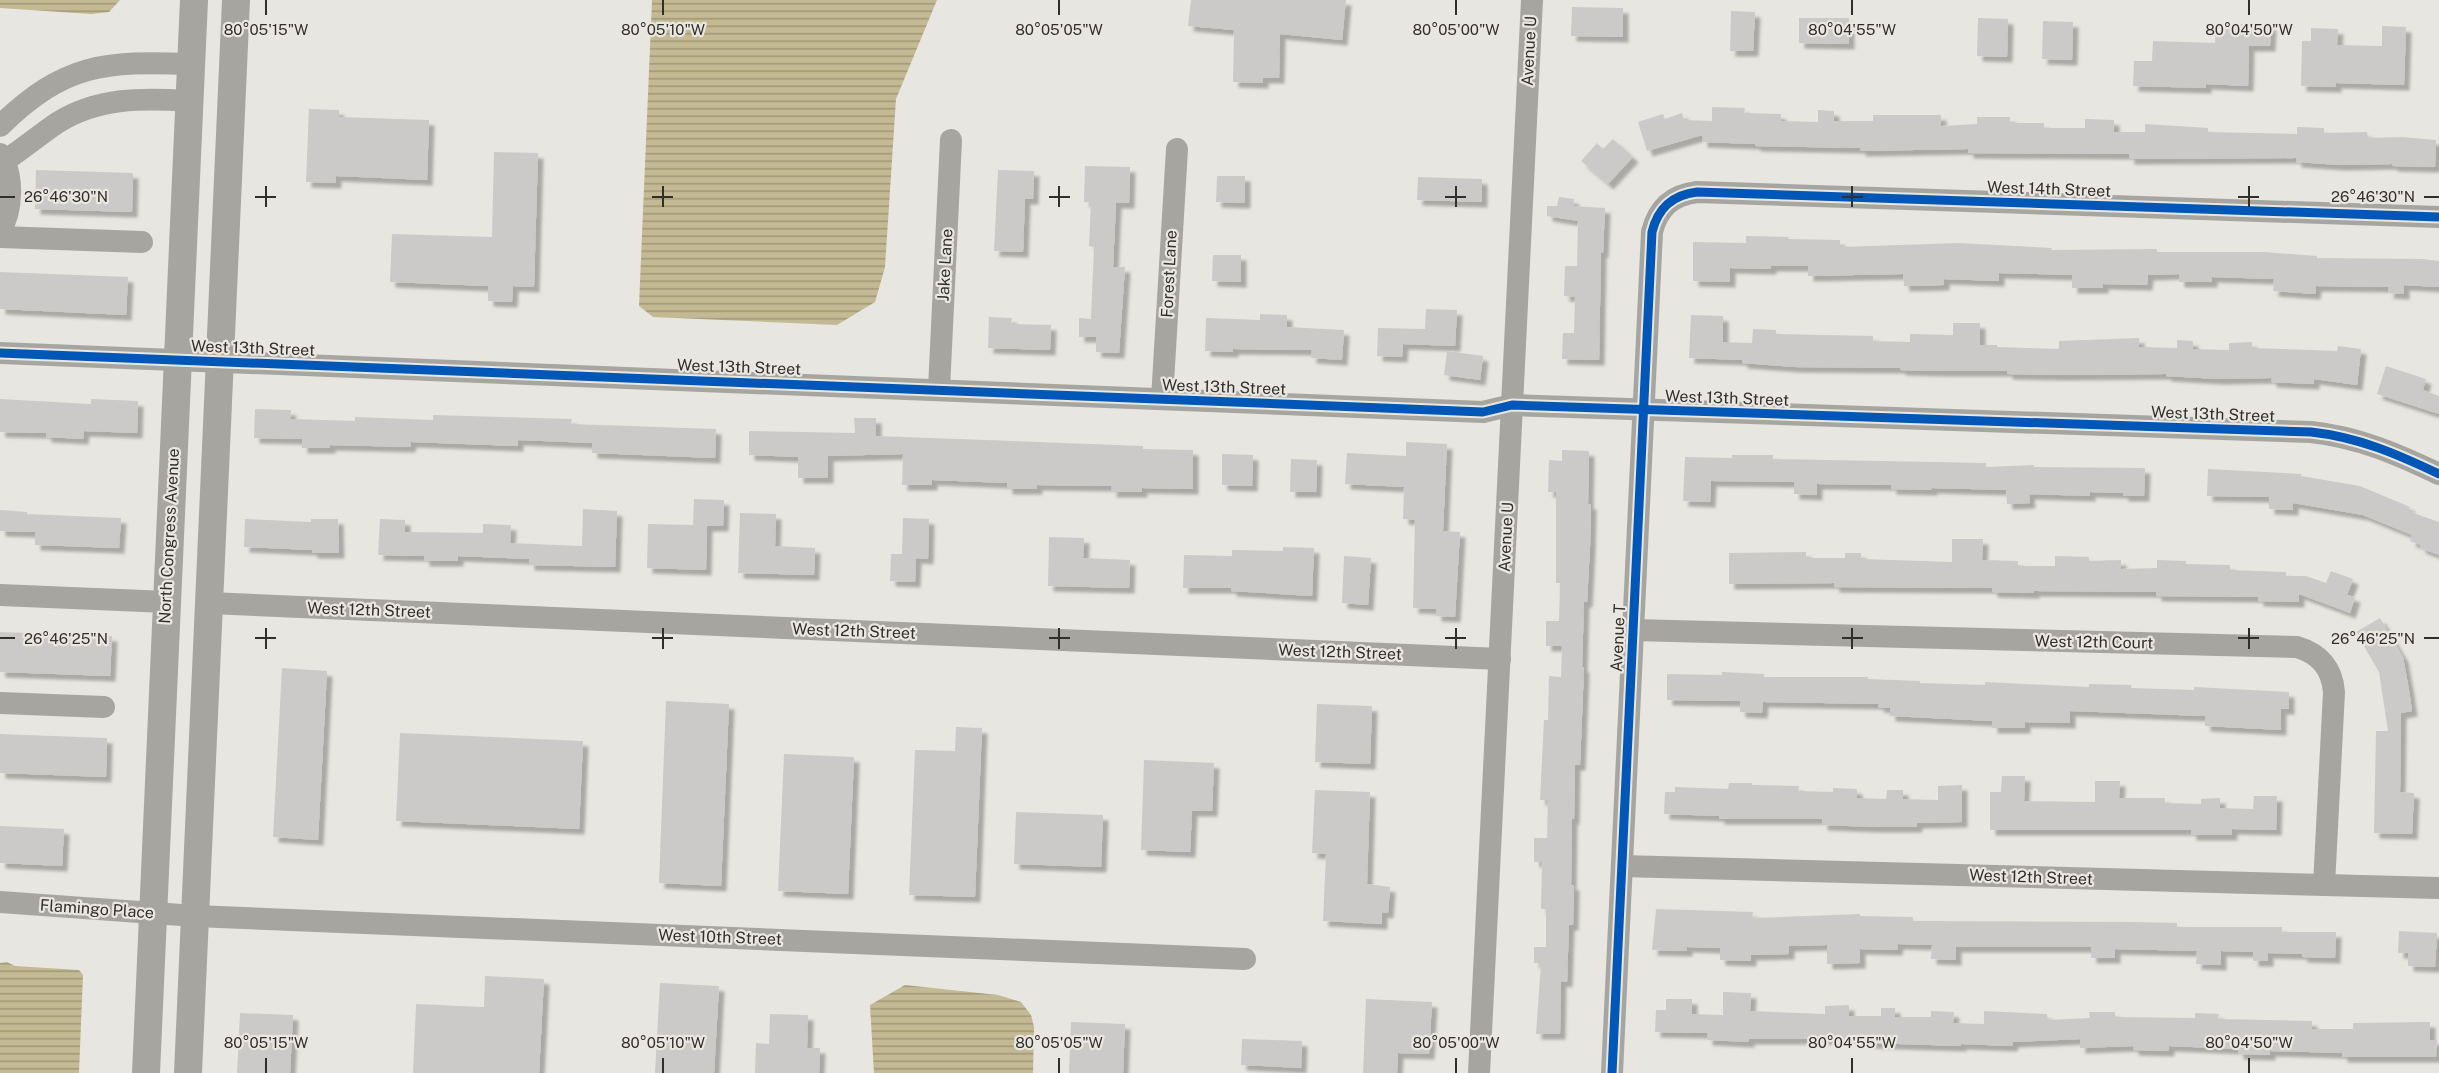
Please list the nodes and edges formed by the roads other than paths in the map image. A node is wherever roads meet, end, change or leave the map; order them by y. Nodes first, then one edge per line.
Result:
1 (194, 0) edge
2 (236, 0) edge
3 (1532, 0) edge
4 (190, 64) junction
5 (70, 77) junction
6 (189, 101) junction
7 (87, 109) junction
8 (0, 126) edge
9 (951, 140) dead end
10 (1177, 149) dead end
11 (2, 159) edge
12 (1663, 206) joint
13 (2439, 218) edge
14 (0, 231) edge
15 (0, 237) edge
16 (142, 242) dead end
17 (0, 353) edge
18 (177, 360) junction
19 (219, 362) junction
20 (939, 389) junction
21 (1162, 399) junction
22 (1512, 405) junction
23 (1643, 410) junction
24 (2439, 474) edge
25 (0, 595) edge
26 (167, 602) junction
27 (208, 603) junction
28 (1633, 630) junction
29 (1500, 659) junction
30 (0, 703) edge
31 (104, 707) dead end
32 (1622, 866) junction
33 (2324, 885) junction
34 (2439, 888) edge
35 (0, 902) edge
36 (153, 913) junction
37 (195, 915) junction
38 (1245, 959) dead end
39 (146, 1073) edge
40 (188, 1073) edge
41 (1479, 1073) edge
42 (1612, 1073) edge

1 - 4 street, North Congress Avenue
2 - 19 street
3 - 22 street, Avenue U
4 - 5 street
4 - 6 street, North Congress Avenue
5 - 7 street
5 - 8 street
6 - 7 street
6 - 18 street, North Congress Avenue
7 - 11 street
9 - 20 street, Jake Lane
10 - 21 street, Forest Lane
11 - 14 street
12 - 13 street, West 14th Street
12 - 23 street, Avenue T
15 - 16 street
17 - 18 street, West 13th Street
18 - 19 street, West 13th Street
18 - 26 street, North Congress Avenue
19 - 20 street, West 13th Street
19 - 27 street
20 - 21 street, West 13th Street
21 - 22 street, West 13th Street
22 - 23 street, West 13th Street
22 - 29 street, Avenue U
23 - 24 street, West 13th Street
23 - 28 street, Avenue T
25 - 26 street
26 - 36 street, North Congress Avenue
27 - 29 street, West 12th Street
27 - 37 street
28 - 32 street, Avenue T
28 - 33 street, West 12th Court
29 - 41 street, Avenue U
30 - 31 street
32 - 33 street, West 12th Street
32 - 42 street, Avenue T
33 - 34 street, West 12th Street
35 - 36 street, Flamingo Place
36 - 37 street, Flamingo Place
36 - 39 street, North Congress Avenue
37 - 38 street, West 10th Street
37 - 40 street

